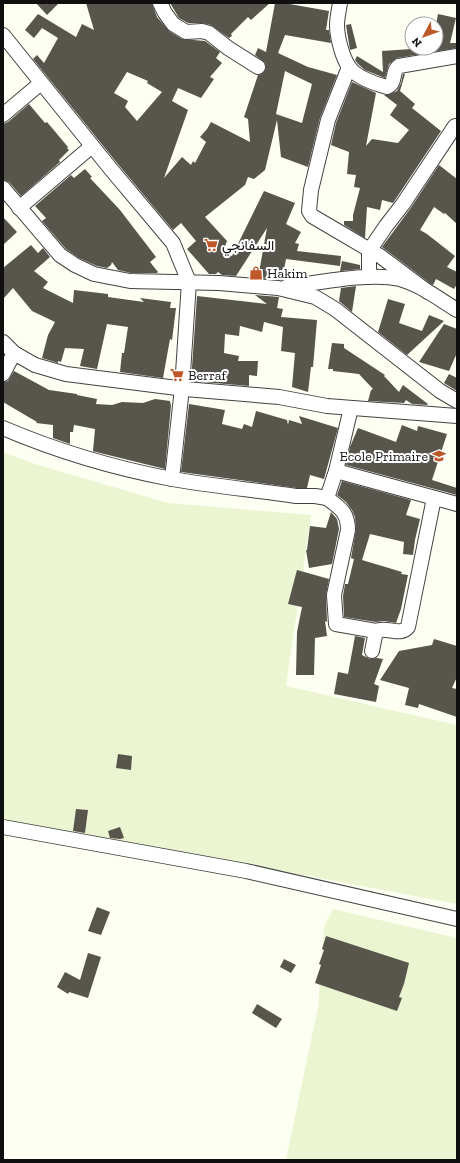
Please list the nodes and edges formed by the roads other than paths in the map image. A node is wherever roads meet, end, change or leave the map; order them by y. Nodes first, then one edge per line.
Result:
1 (160, 3) edge
2 (340, 3) edge
3 (3, 35) edge
4 (457, 56) edge
5 (258, 67) dead end
6 (349, 67) junction
7 (42, 83) junction
8 (3, 115) edge
9 (455, 126) dead end
10 (92, 146) junction
11 (3, 188) edge
12 (19, 208) junction
13 (369, 250) junction
14 (369, 277) junction
15 (190, 282) junction
16 (278, 288) junction
17 (428, 292) junction
18 (457, 310) edge
19 (3, 342) edge
20 (14, 353) junction
21 (3, 374) edge
22 (182, 388) junction
23 (457, 401) edge
24 (351, 408) junction
25 (457, 416) edge
26 (3, 428) edge
27 (336, 471) junction
28 (172, 479) junction
29 (327, 498) junction
30 (434, 498) junction
31 (457, 504) edge
32 (376, 631) junction
33 (372, 651) dead end
34 (3, 827) edge
35 (457, 919) edge

1 - 5 street
2 - 6 street
3 - 7 street
4 - 6 street
6 - 13 street
7 - 8 street
7 - 10 street
9 - 13 street
10 - 12 street
10 - 15 street
11 - 12 street
12 - 15 street
13 - 14 street
13 - 17 street
14 - 16 street
14 - 17 street
15 - 16 street
15 - 22 street
16 - 23 street
17 - 18 street
19 - 20 street
20 - 21 street
20 - 22 street
22 - 24 street
22 - 28 street
24 - 25 street
24 - 27 street
26 - 28 street
27 - 29 street
27 - 30 street
28 - 29 street
29 - 32 street
30 - 31 street
30 - 32 street
32 - 33 street
34 - 35 street

